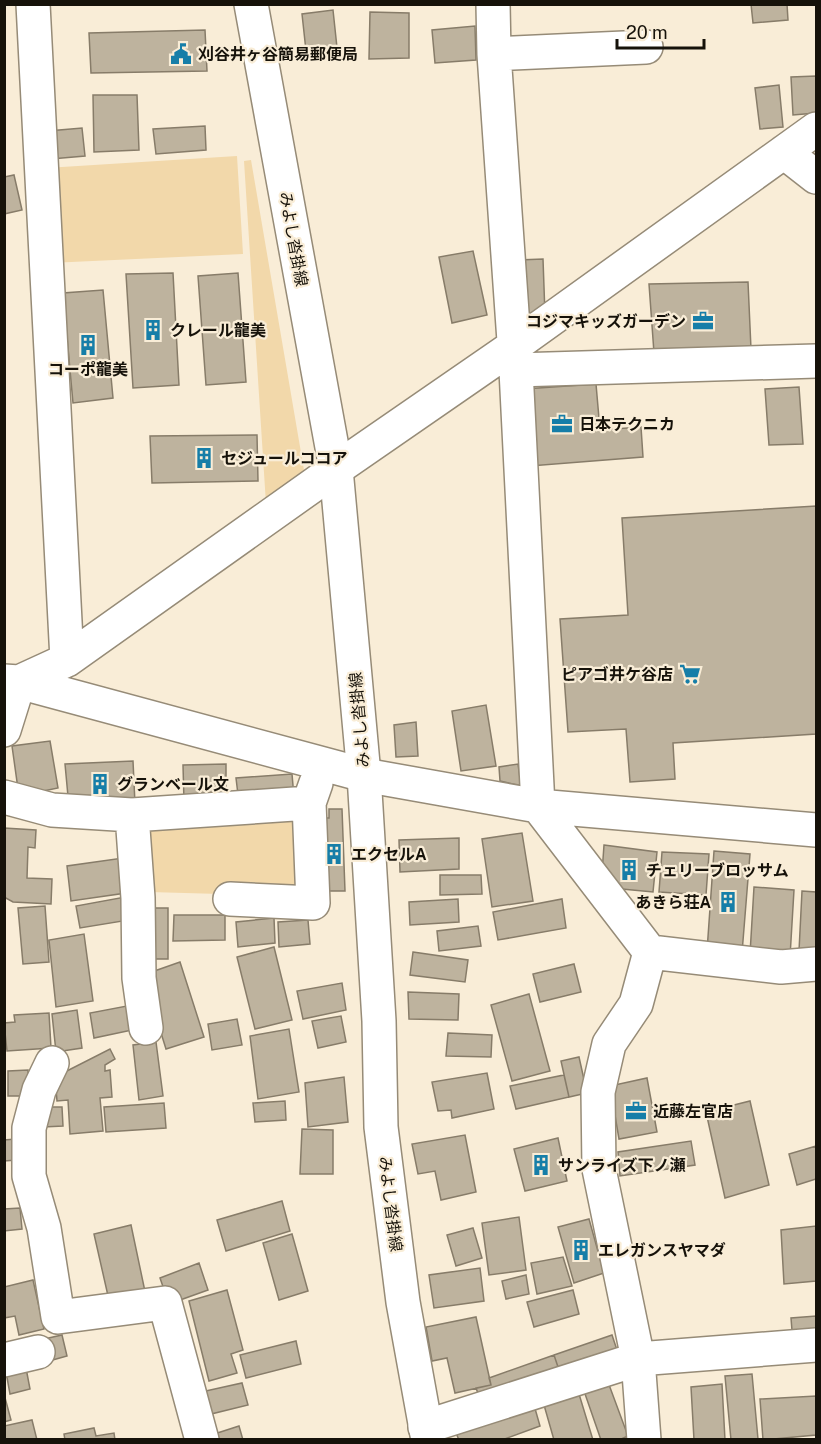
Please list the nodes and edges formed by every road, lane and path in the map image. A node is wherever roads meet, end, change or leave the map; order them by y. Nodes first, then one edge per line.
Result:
1 (33, 4) edge
2 (251, 4) edge
3 (493, 4) edge
4 (646, 47) dead end
5 (494, 54) junction
6 (816, 129) edge
7 (784, 152) junction
8 (816, 177) edge
9 (515, 358) junction
10 (816, 361) edge
11 (336, 469) junction
12 (67, 660) junction
13 (12, 681) edge
14 (4, 730) edge
15 (323, 764) junction
16 (364, 775) junction
17 (4, 797) edge
18 (309, 803) junction
19 (538, 806) junction
20 (132, 815) junction
21 (816, 830) edge
22 (230, 899) dead end
23 (650, 952) junction
24 (816, 964) edge
25 (146, 1028) dead end
26 (52, 1063) dead end
27 (816, 1346) edge
28 (38, 1352) dead end
29 (638, 1359) junction
30 (4, 1360) edge
31 (427, 1433) edge
32 (202, 1440) edge
33 (644, 1440) edge

1 - 12 street
2 - 11 street, みよし沓掛線
3 - 5 street
4 - 5 street
5 - 9 street
6 - 7 street
7 - 8 street
7 - 9 street
9 - 10 street
9 - 11 street
9 - 19 street
11 - 12 street
11 - 16 street, みよし沓掛線
12 - 13 street
13 - 14 street
13 - 15 street
15 - 16 street
15 - 18 street
16 - 19 street
16 - 31 street, みよし沓掛線
17 - 20 street
18 - 20 street
18 - 22 street
19 - 21 street
19 - 23 street
20 - 25 street
23 - 24 street
23 - 29 street
26 - 32 street
27 - 29 street
28 - 30 street
29 - 31 street
29 - 33 street

